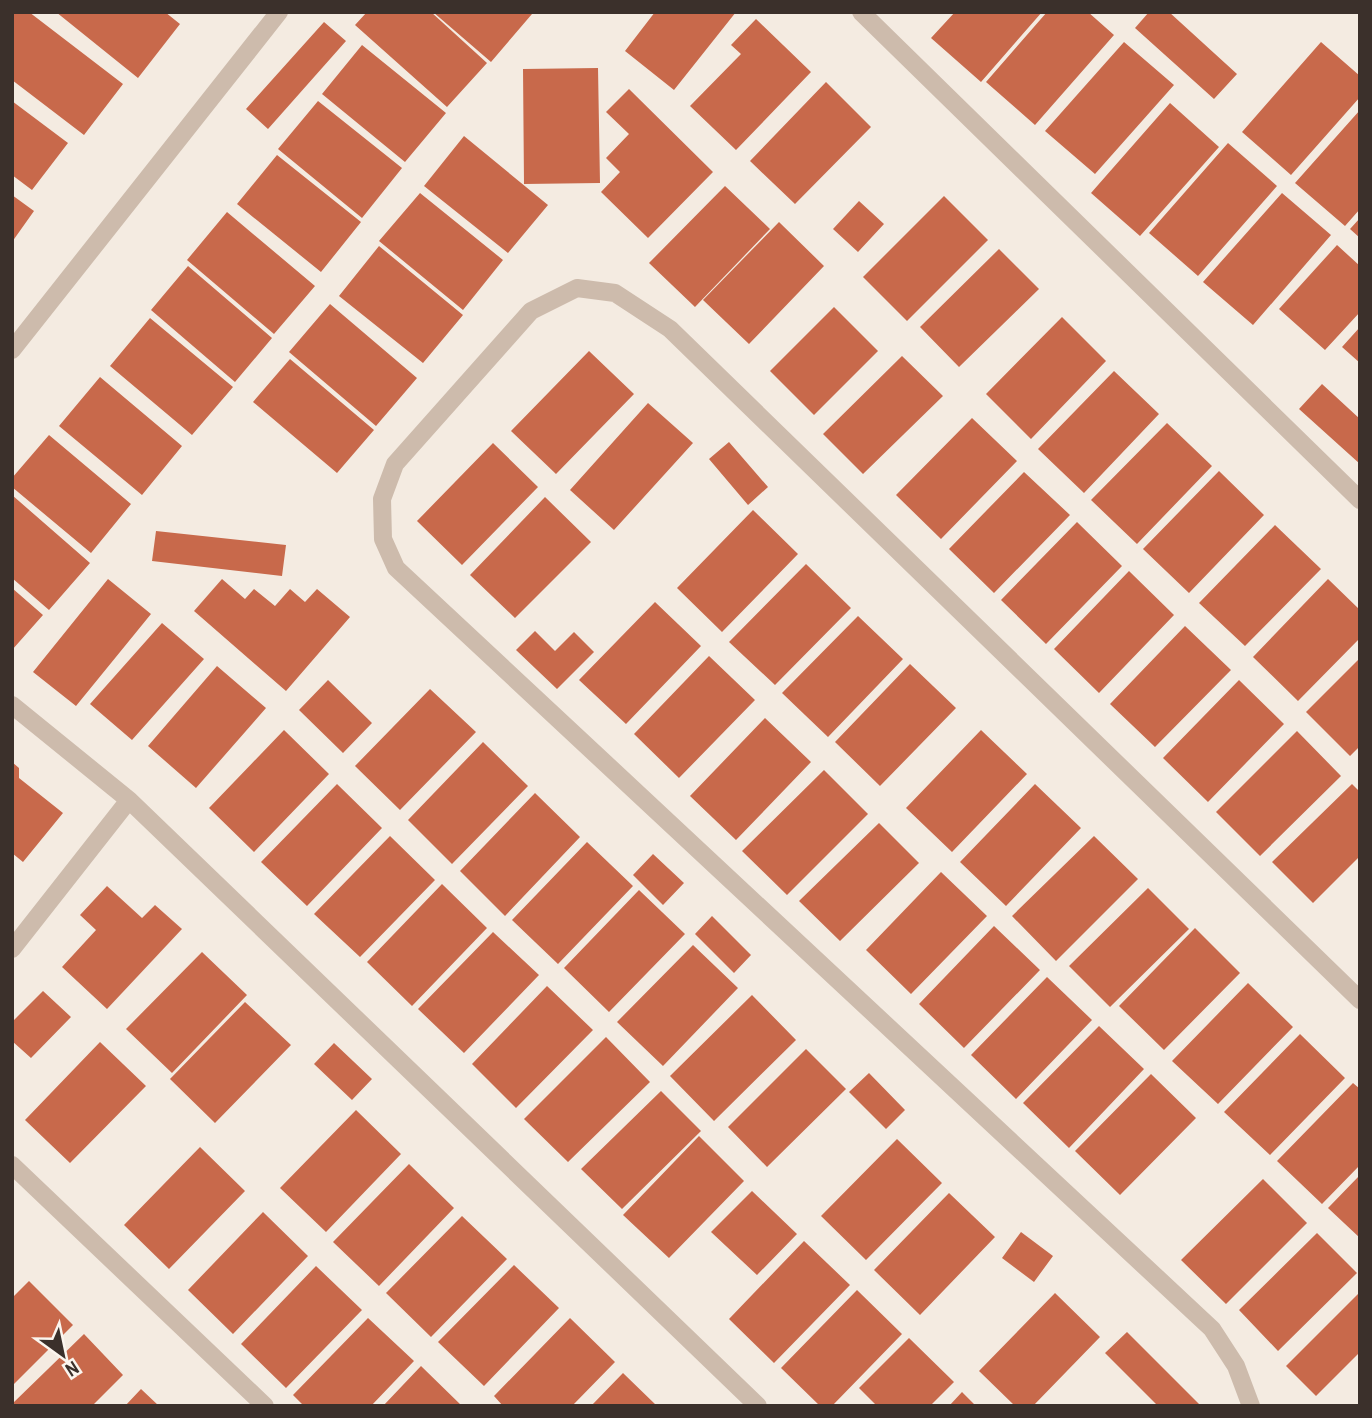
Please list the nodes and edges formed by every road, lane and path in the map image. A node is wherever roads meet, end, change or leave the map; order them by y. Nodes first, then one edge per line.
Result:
1 (279, 12) edge
2 (861, 12) edge
3 (12, 350) edge
4 (1360, 500) edge
5 (12, 705) edge
6 (129, 800) junction
7 (12, 949) edge
8 (1360, 1000) edge
9 (12, 1165) edge
10 (265, 1406) edge
11 (758, 1406) edge
12 (1251, 1406) edge

1 - 3 street
2 - 4 street
5 - 6 street
6 - 7 street
6 - 11 street
8 - 12 street
9 - 10 street

